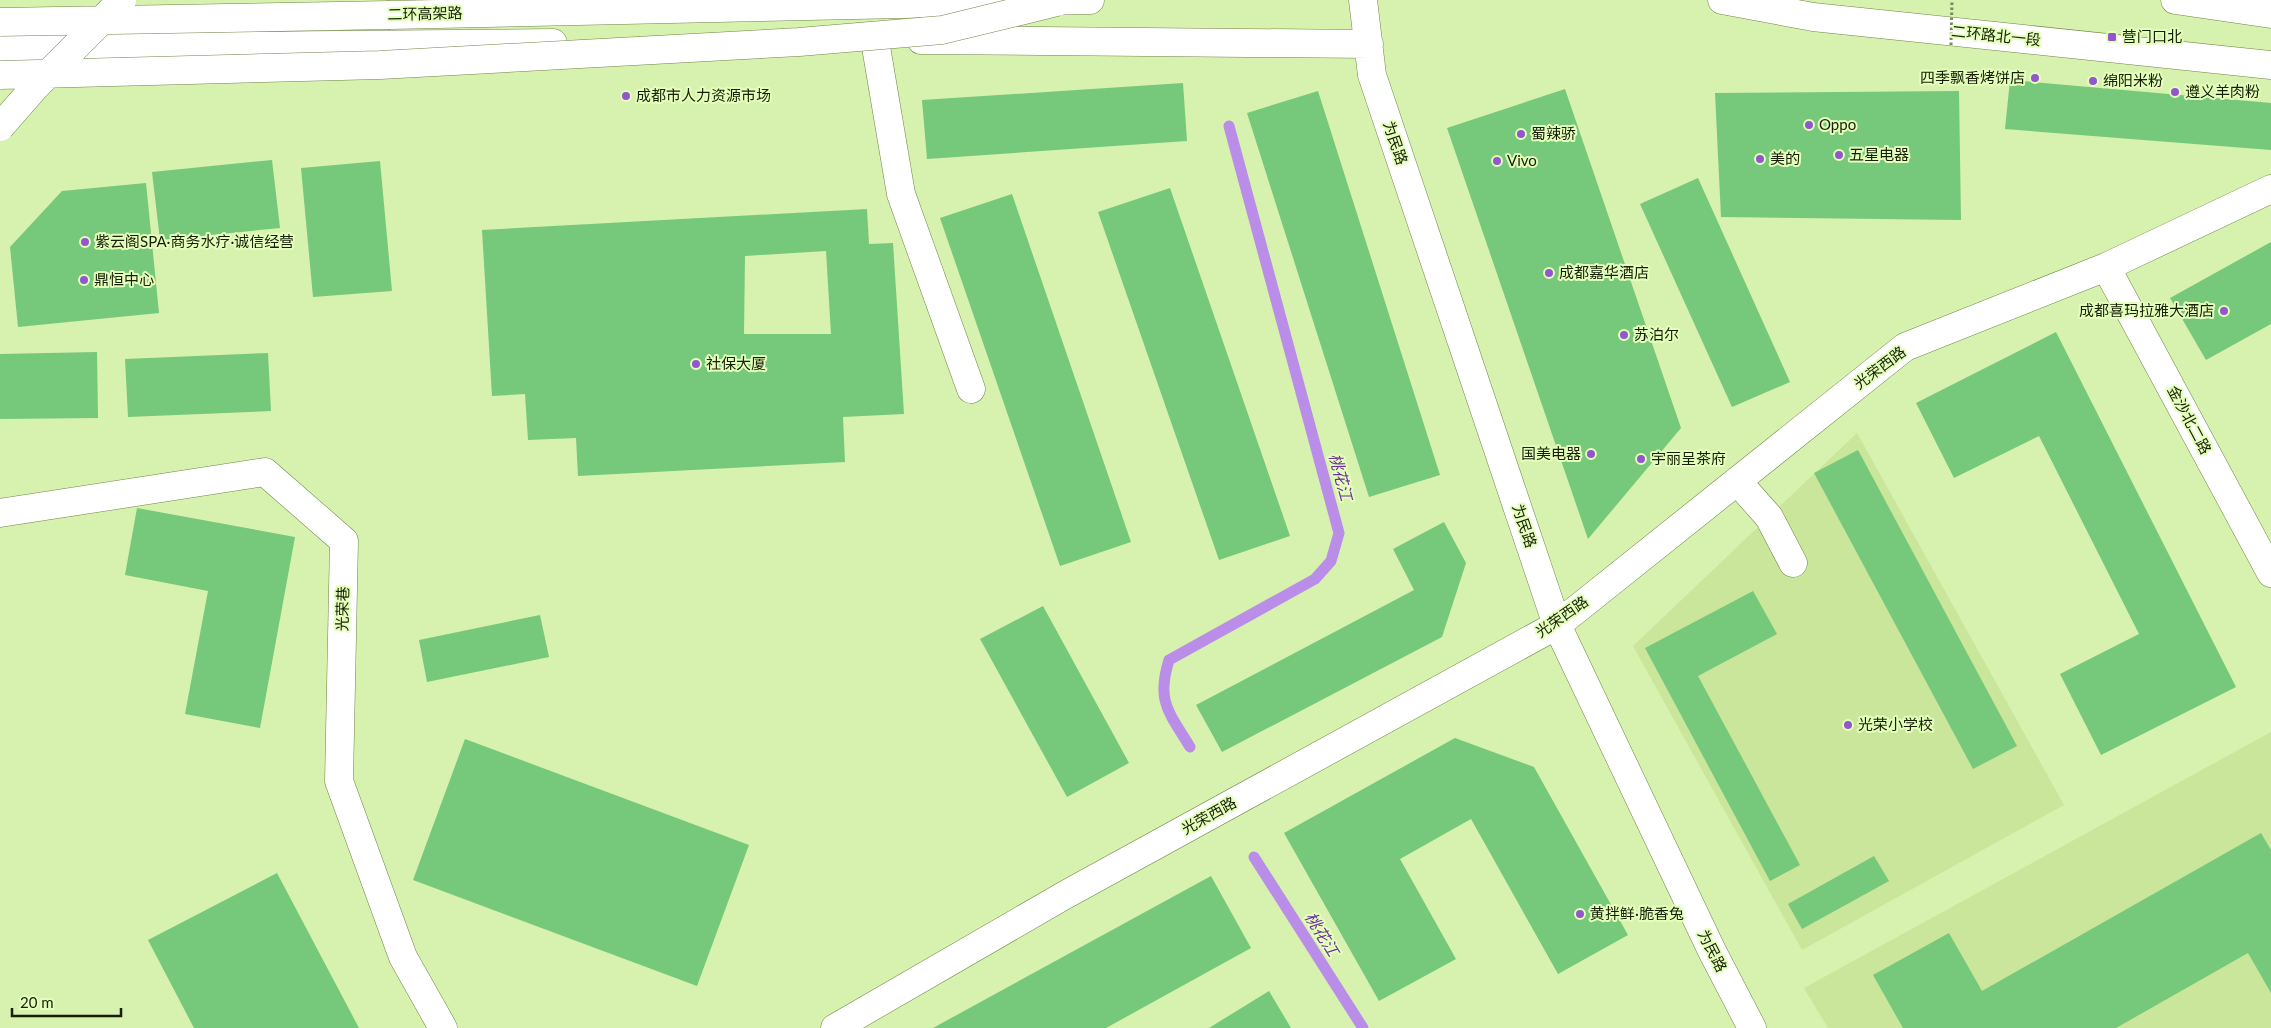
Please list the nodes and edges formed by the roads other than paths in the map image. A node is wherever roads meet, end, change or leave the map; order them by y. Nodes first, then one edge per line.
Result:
1 (122, 0) edge
2 (1090, 0) edge
3 (1363, 0) edge
4 (1722, 0) edge
5 (2174, 0) edge
6 (1056, 2) junction
7 (2271, 14) edge
8 (0, 22) edge
9 (876, 41) junction
10 (1368, 44) junction
11 (0, 48) edge
12 (2271, 65) edge
13 (0, 75) edge
14 (0, 127) edge
15 (2271, 189) edge
16 (2106, 266) junction
17 (971, 389) dead end
18 (1737, 481) junction
19 (0, 513) edge
20 (1793, 564) dead end
21 (2271, 573) edge
22 (1557, 624) junction
23 (443, 1028) edge
24 (835, 1028) edge
25 (1752, 1028) edge

1 - 14 main road, bridge
2 - 6 main road, 二环高架路
3 - 10 main road, 为民路
4 - 12 main road, 二环路北一段
5 - 7 main road
6 - 8 main road, 二环高架路, bridge
6 - 13 main road, bridge
9 - 10 main road
9 - 11 main road
9 - 17 main road
10 - 22 main road, 为民路
15 - 16 main road, 光荣西路
16 - 18 main road, 光荣西路
16 - 21 main road, 金沙北二路
18 - 20 main road
18 - 22 main road, 光荣西路
19 - 23 main road, 光荣巷
22 - 24 main road, 光荣西路
22 - 25 main road, 为民路

